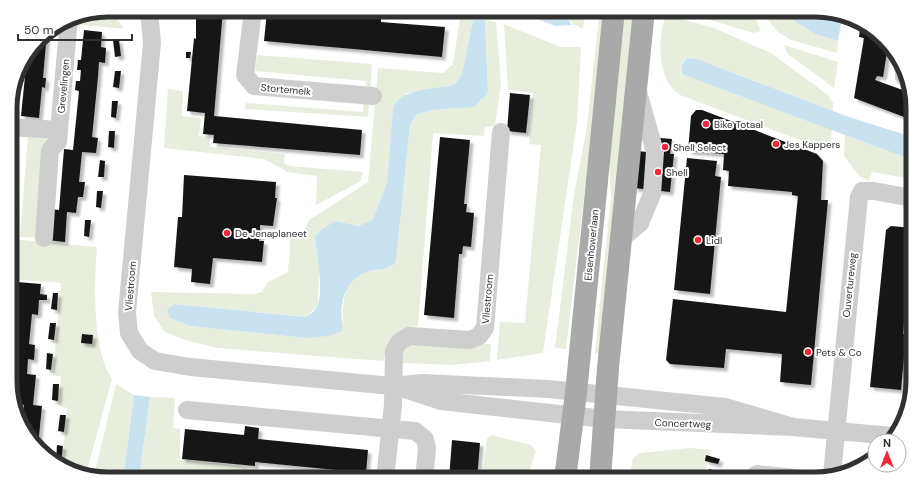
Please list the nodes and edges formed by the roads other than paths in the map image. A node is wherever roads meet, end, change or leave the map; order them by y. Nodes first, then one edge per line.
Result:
1 (150, 17) edge
2 (252, 17) edge
3 (613, 17) edge
4 (643, 17) edge
5 (68, 26) edge
6 (374, 96) dead end
7 (17, 127) edge
8 (59, 130) junction
9 (501, 132) dead end
10 (906, 197) edge
11 (44, 238) dead end
12 (392, 386) junction
13 (576, 393) junction
14 (607, 396) junction
15 (188, 410) dead end
16 (573, 415) junction
17 (605, 418) junction
18 (793, 427) junction
19 (390, 428) junction
20 (835, 431) junction
21 (867, 434) edge
22 (832, 470) edge
23 (386, 472) edge
24 (425, 472) edge
25 (566, 472) edge
26 (601, 472) edge

1 - 12 street, Vliestroom
2 - 6 street, Stortemelk
3 - 13 main road, Eisenhowerlaan
4 - 14 main road
5 - 8 street, Grevelingen
7 - 8 street
8 - 11 street, Grevelingen
9 - 12 street, Vliestroom
10 - 20 street, Ouvertureweg
12 - 13 street, Vliestroom
12 - 16 street, Vliestroom
12 - 19 street, Vliestroom
13 - 14 street, Concertweg
13 - 16 main road, Eisenhowerlaan
14 - 17 main road
14 - 18 street, Concertweg
15 - 19 street
16 - 17 street, Concertweg
16 - 25 main road, Eisenhowerlaan
17 - 18 street, Concertweg
17 - 26 main road
18 - 20 street, Concertweg
19 - 23 street, Vliestroom
19 - 24 street
20 - 21 street, Concertweg
20 - 22 street

